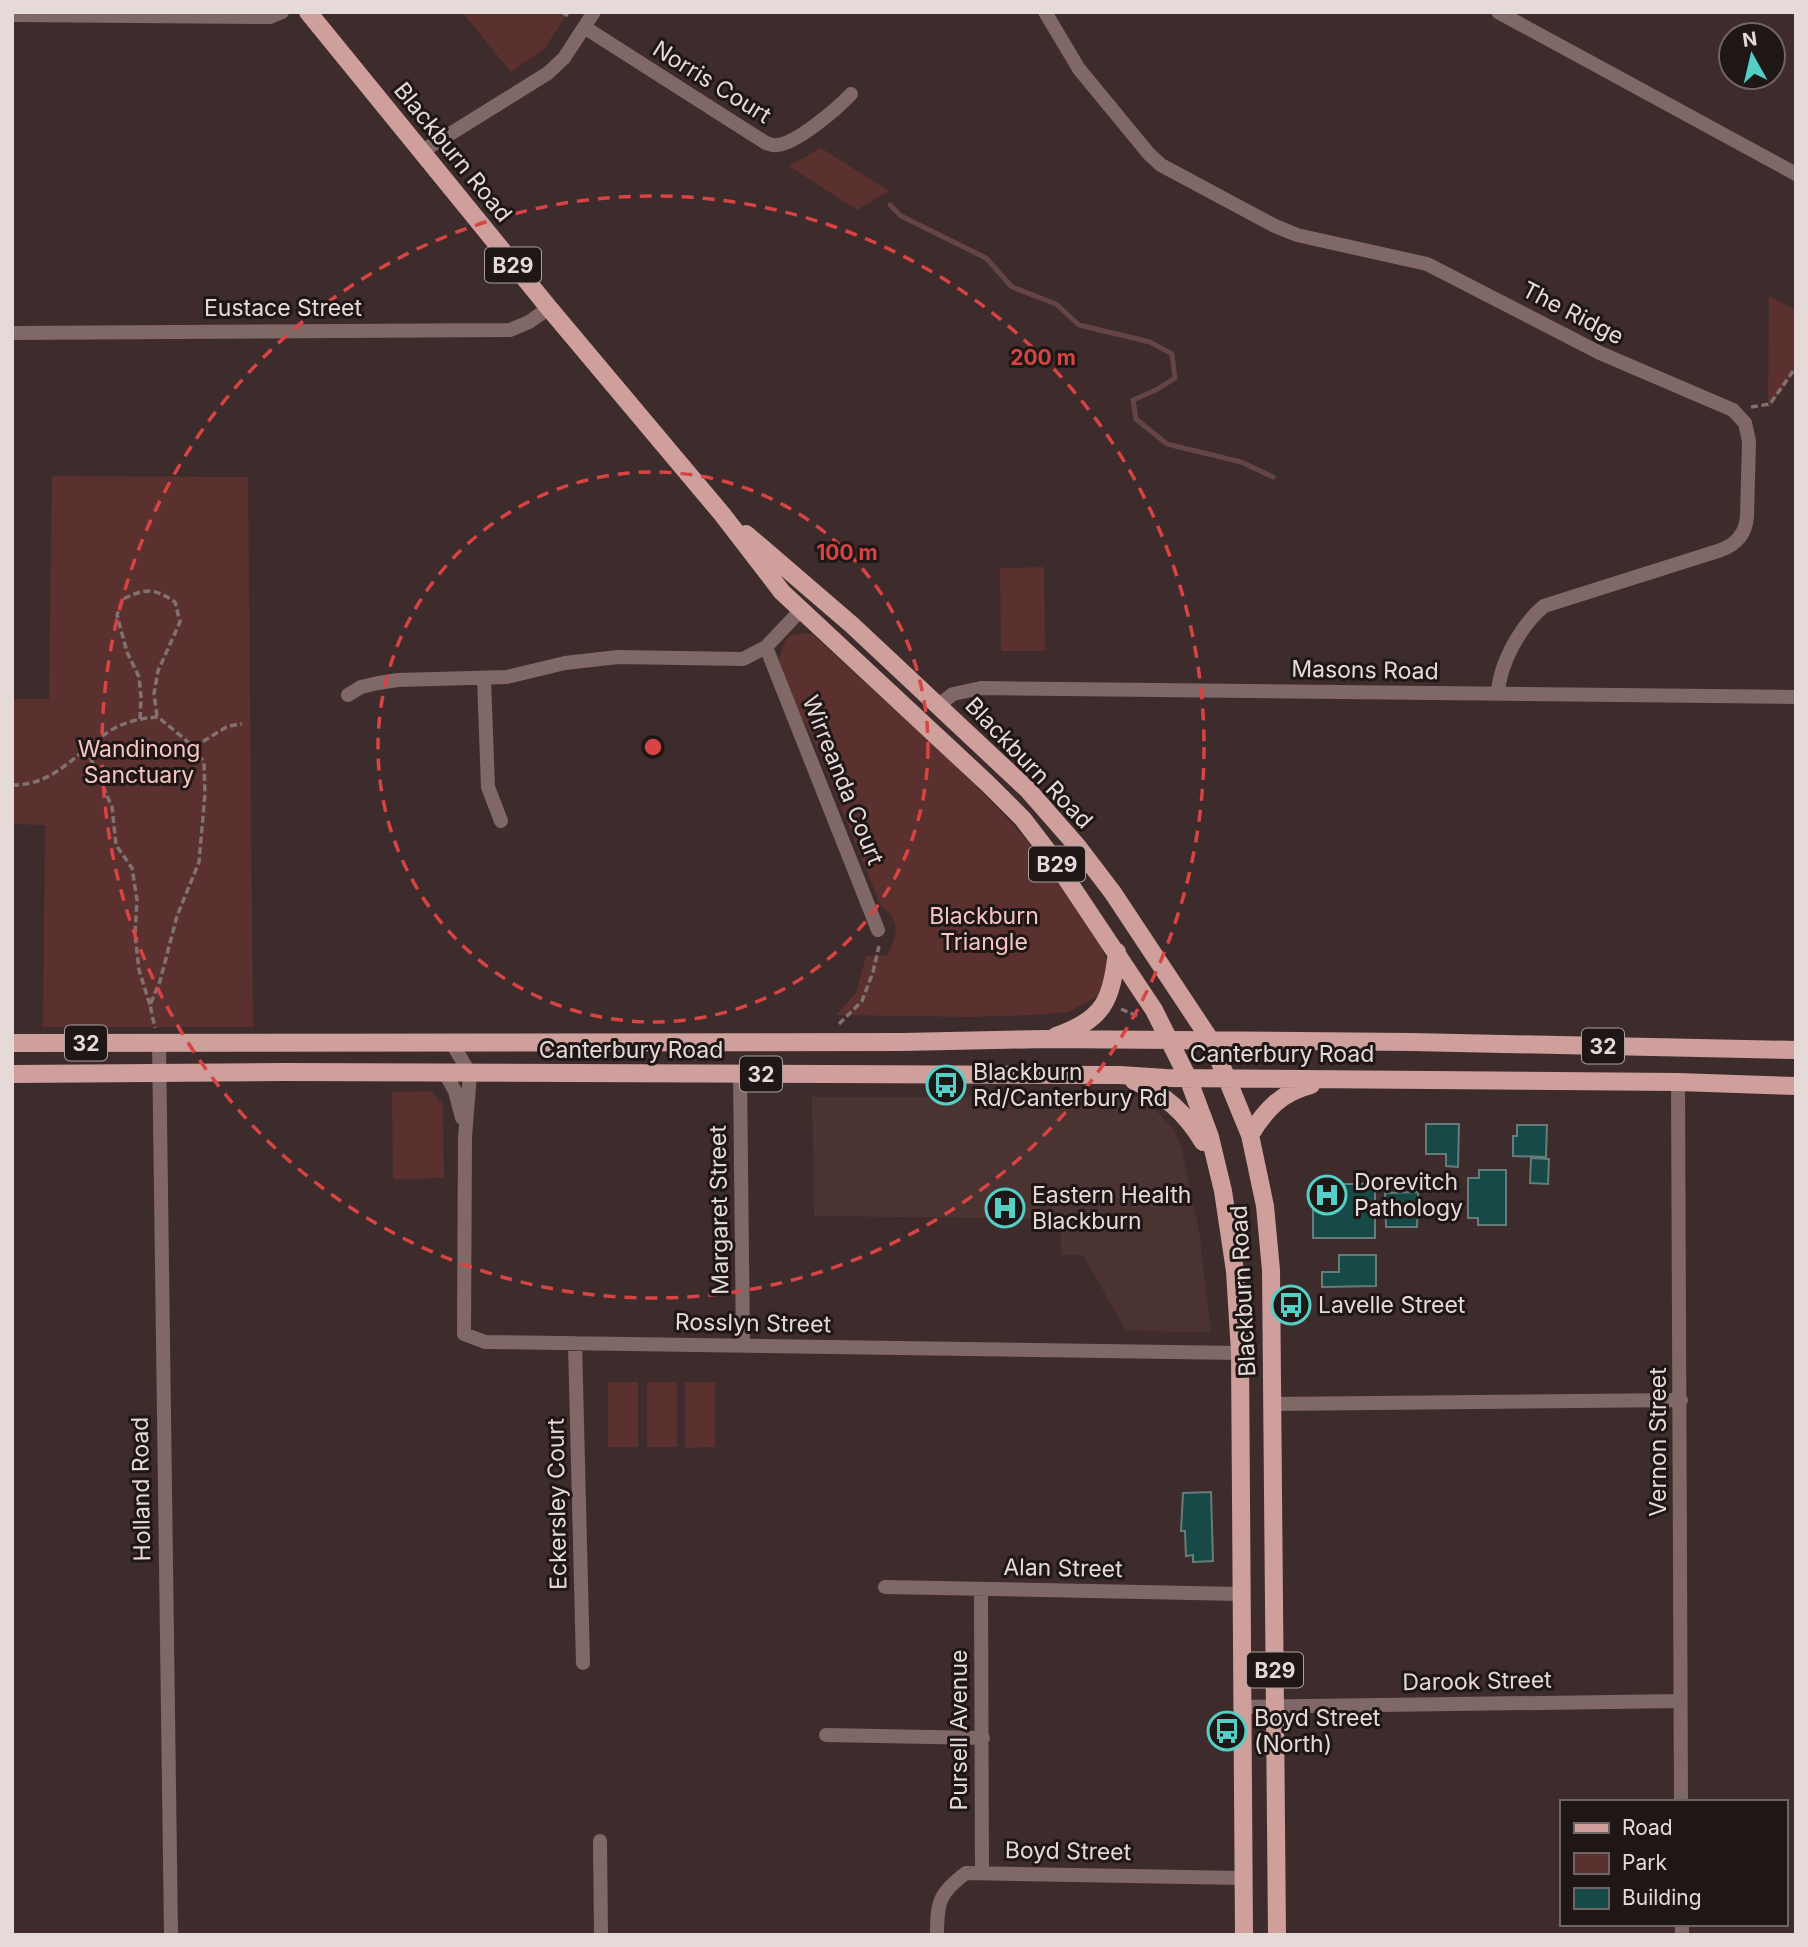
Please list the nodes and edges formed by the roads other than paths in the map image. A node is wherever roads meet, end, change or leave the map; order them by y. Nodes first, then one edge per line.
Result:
1 (282, 12) edge
2 (308, 12) edge
3 (594, 12) edge
4 (1045, 12) edge
5 (1498, 12) edge
6 (12, 15) edge
7 (584, 27) junction
8 (851, 94) dead end
9 (421, 152) junction
10 (1796, 174) edge
11 (549, 309) junction
12 (12, 333) edge
13 (722, 514) junction
14 (816, 592) junction
15 (800, 611) junction
16 (852, 625) junction
17 (766, 646) junction
18 (872, 677) junction
19 (484, 679) junction
20 (1498, 694) junction
21 (348, 695) dead end
22 (1796, 697) edge
23 (939, 705) junction
24 (923, 722) junction
25 (501, 821) dead end
26 (878, 930) road end
27 (1117, 952) junction
28 (1046, 1039) junction
29 (1171, 1040) junction
30 (1211, 1041) junction
31 (12, 1043) edge
32 (159, 1043) junction
33 (453, 1043) junction
34 (1796, 1049) edge
35 (159, 1073) junction
36 (445, 1073) junction
37 (12, 1074) edge
38 (470, 1074) junction
39 (740, 1074) junction
40 (1121, 1075) junction
41 (1188, 1078) junction
42 (1227, 1079) junction
43 (1335, 1079) junction
44 (1678, 1082) junction
45 (1796, 1086) edge
46 (1250, 1135) junction
47 (466, 1137) junction
48 (1219, 1170) junction
49 (576, 1343) junction
50 (743, 1346) junction
51 (1240, 1353) junction
52 (1681, 1400) junction
53 (1273, 1404) junction
54 (885, 1587) dead end
55 (981, 1589) junction
56 (1241, 1594) junction
57 (583, 1663) dead end
58 (1680, 1701) junction
59 (1242, 1707) junction
60 (1275, 1707) junction
61 (826, 1735) dead end
62 (983, 1738) junction
63 (1681, 1800) edge
64 (600, 1841) dead end
65 (982, 1872) junction
66 (1243, 1878) junction
67 (171, 1935) edge
68 (601, 1935) edge
69 (937, 1935) edge
70 (1244, 1935) edge
71 (1277, 1935) edge

1 - 6 street
2 - 9 main road, Blackburn Road / B29
3 - 7 street
4 - 20 street, The Ridge
5 - 10 street
7 - 8 street, Norris Court
7 - 9 street
9 - 11 main road, Blackburn Road / B29
11 - 12 street, Eustace Street
11 - 13 main road, Blackburn Road / B29
13 - 14 main road, Blackburn Road / B29
13 - 15 main road, Blackburn Road / B29
14 - 15 main road
14 - 16 main road, Blackburn Road / B29
15 - 17 street
15 - 18 main road, Blackburn Road / B29
16 - 18 main road
16 - 23 main road, Blackburn Road / B29
17 - 19 street
17 - 26 street, Wirreanda Court
18 - 24 main road, Blackburn Road / B29
19 - 21 street
19 - 25 street
20 - 22 street, Masons Road
20 - 23 street, Masons Road
23 - 24 main road
23 - 30 main road, Blackburn Road / B29
24 - 27 main road, Blackburn Road / B29
27 - 28 main road
27 - 29 main road, Blackburn Road / B29
28 - 29 main road, Canterbury Road / 32
28 - 33 main road, Canterbury Road / 32
29 - 30 main road, Canterbury Road / 32
29 - 41 main road, Blackburn Road / B29
30 - 34 main road, Canterbury Road / 32
30 - 42 main road, Blackburn Road / B29
31 - 32 main road, Canterbury Road / 32
32 - 33 main road, Canterbury Road / 32
32 - 35 street, Holland Road
33 - 38 street
35 - 36 main road, Canterbury Road / 32
35 - 37 main road, Canterbury Road / 32
35 - 67 street, Holland Road
36 - 38 main road, Canterbury Road / 32
36 - 47 street, Rosslyn Street
38 - 39 main road, Canterbury Road / 32
38 - 47 street, Rosslyn Street
39 - 40 main road, Canterbury Road / 32
39 - 50 street, Margaret Street
40 - 41 main road, Canterbury Road / 32
40 - 48 main road
41 - 42 main road, Canterbury Road / 32
41 - 48 main road, Blackburn Road / B29
42 - 43 main road, Canterbury Road / 32
42 - 46 main road, Blackburn Road / B29
43 - 44 main road, Canterbury Road / 32
43 - 46 main road
44 - 45 main road, Canterbury Road / 32
44 - 52 street, Vernon Street
46 - 53 main road, Blackburn Road / B29
47 - 49 street, Rosslyn Street
48 - 51 main road, Blackburn Road / B29
49 - 50 street, Rosslyn Street
49 - 57 street, Eckersley Court
50 - 51 street, Rosslyn Street
51 - 56 main road, Blackburn Road / B29
52 - 53 street
52 - 58 street, Vernon Street
53 - 60 main road, Blackburn Road / B29
54 - 55 street, Alan Street
55 - 56 street, Alan Street
55 - 62 street, Pursell Avenue
56 - 59 main road, Blackburn Road / B29
58 - 60 street, Darook Street
58 - 63 street, Vernon Street
59 - 60 street, Darook Street
59 - 66 main road, Blackburn Road / B29
60 - 71 main road, Blackburn Road / B29
61 - 62 street
62 - 65 street, Pursell Avenue
64 - 68 street
65 - 66 street, Boyd Street
65 - 69 street, Boyd Street
66 - 70 main road, Blackburn Road / B29

